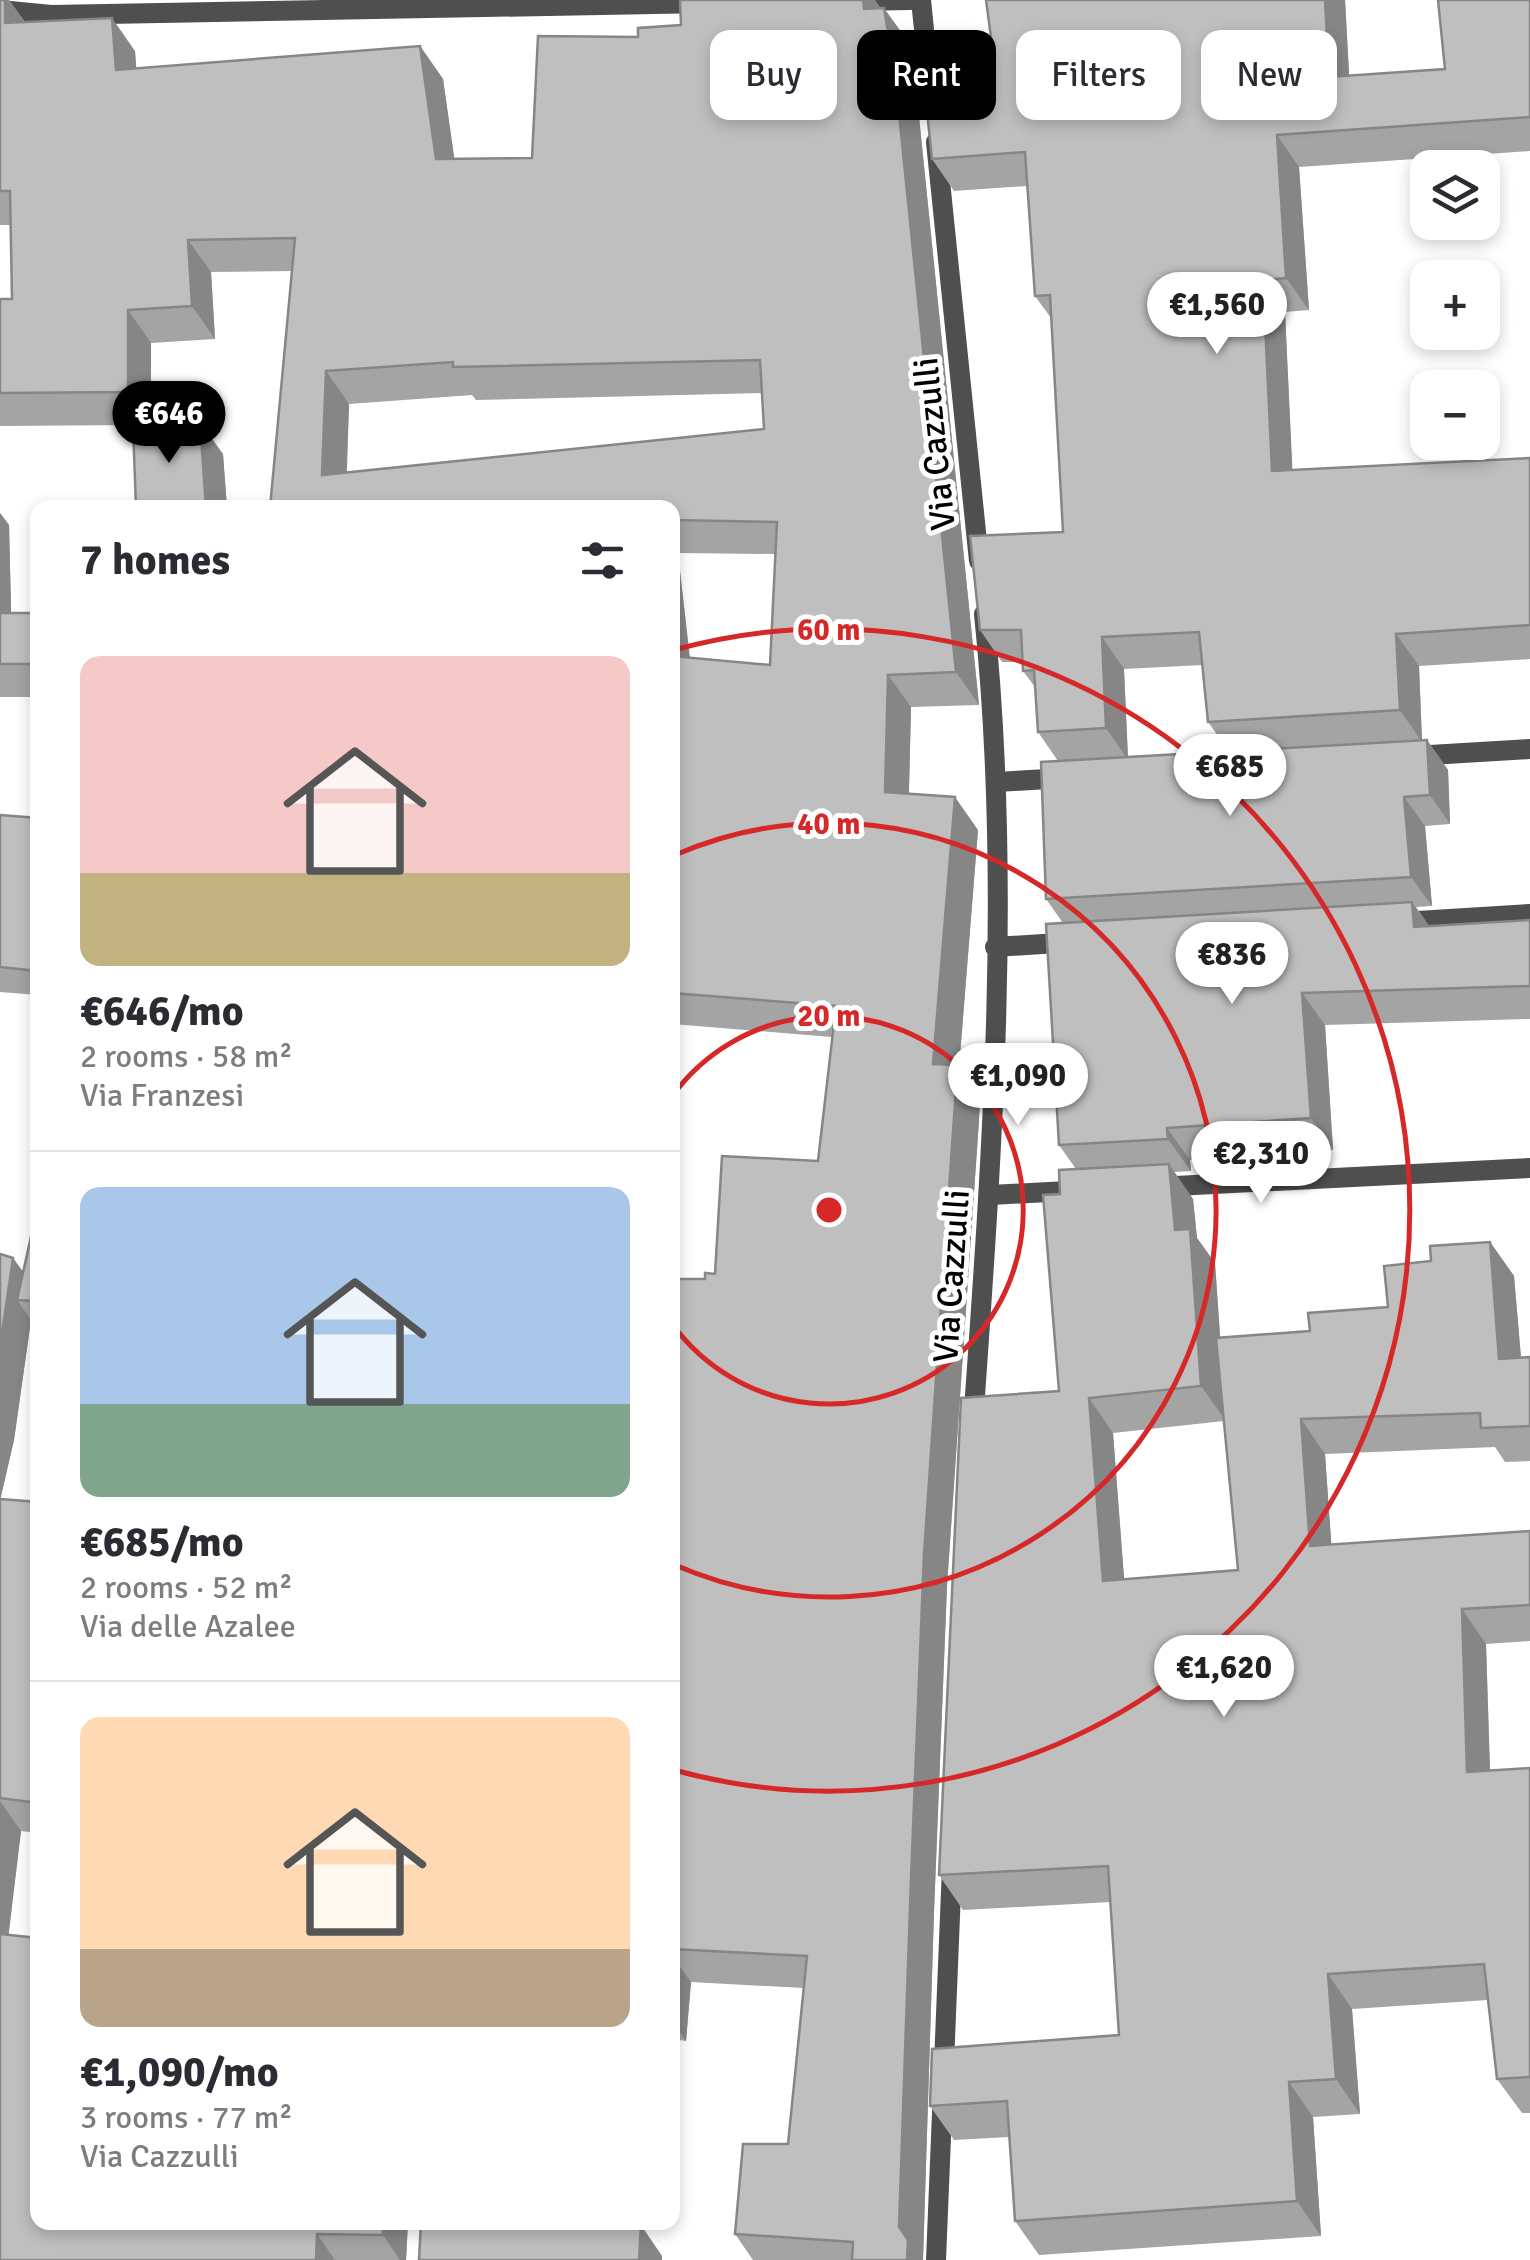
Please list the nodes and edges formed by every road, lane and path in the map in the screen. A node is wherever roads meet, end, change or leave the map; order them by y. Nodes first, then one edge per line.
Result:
1 (911, 0) edge
2 (921, 0) edge
3 (831, 1) edge
4 (731, 3) edge
5 (0, 10) edge
6 (1530, 749) edge
7 (1392, 758) edge
8 (1096, 776) edge
9 (997, 782) junction
10 (1530, 914) edge
11 (1372, 924) edge
12 (1094, 940) edge
13 (995, 946) junction
14 (1530, 1168) edge
15 (990, 1195) junction
16 (971, 1450) edge
17 (952, 1842) edge
18 (936, 2260) edge

1 - 3 street
2 - 9 street, Via Cazzulli
4 - 5 street
6 - 7 street
8 - 9 street
9 - 13 street, Via Cazzulli
10 - 11 street
12 - 13 street
13 - 15 street, Via Cazzulli
14 - 15 street
15 - 16 street, Via Cazzulli
17 - 18 street

